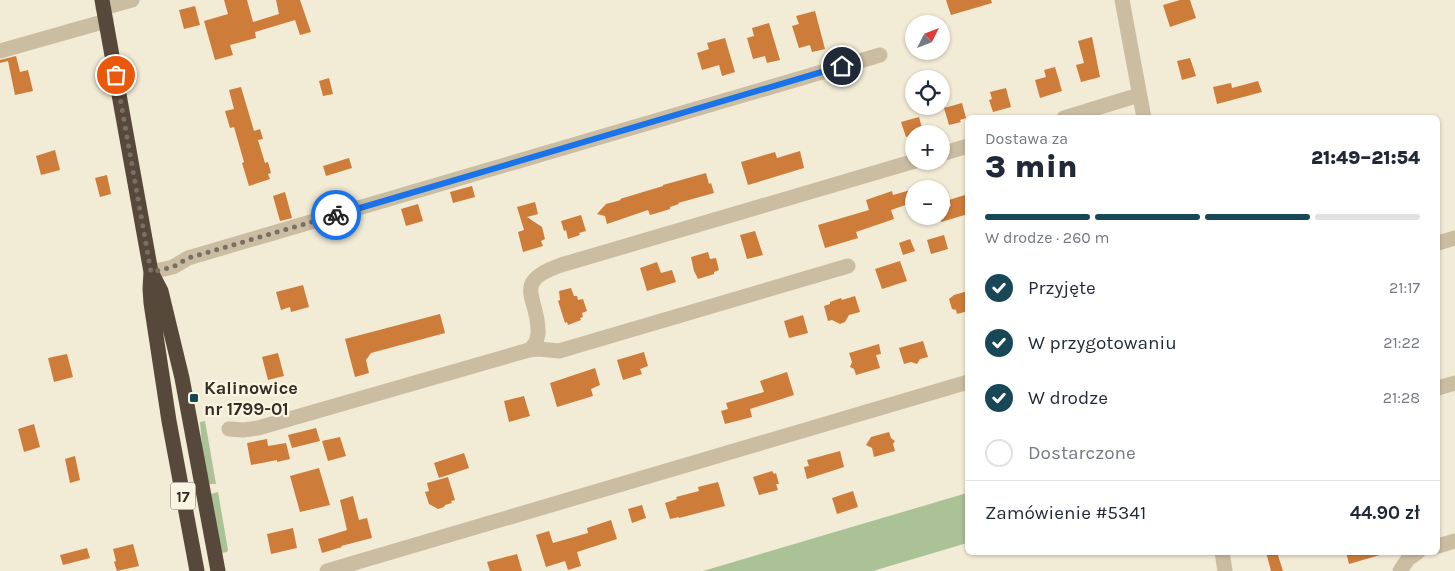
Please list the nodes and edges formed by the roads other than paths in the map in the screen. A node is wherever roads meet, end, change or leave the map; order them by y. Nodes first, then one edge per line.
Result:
1 (132, 0) edge
2 (1122, 0) edge
3 (103, 10) edge
4 (0, 50) edge
5 (880, 55) dead end
6 (1139, 96) junction
7 (1074, 115) edge
8 (1143, 115) edge
9 (965, 147) edge
10 (950, 151) edge
11 (905, 164) edge
12 (1455, 238) edge
13 (1440, 243) edge
14 (848, 266) dead end
15 (151, 272) junction
16 (529, 350) junction
17 (965, 383) edge
18 (1455, 383) edge
19 (1440, 387) edge
20 (230, 429) dead end
21 (1455, 541) edge
22 (1440, 545) edge
23 (1222, 555) edge
24 (1414, 555) edge
25 (197, 571) edge
26 (218, 571) edge
27 (327, 571) edge
28 (1225, 571) edge
29 (1400, 571) edge

1 - 3 street
2 - 6 street
3 - 4 street
3 - 15 highway, 17
5 - 15 street
6 - 7 street
6 - 8 street
9 - 10 street
11 - 16 street
12 - 13 street
14 - 16 street
15 - 25 highway, 17
15 - 26 highway, 17
16 - 20 street
17 - 27 street
18 - 19 street
21 - 22 street
23 - 28 street
24 - 29 street

